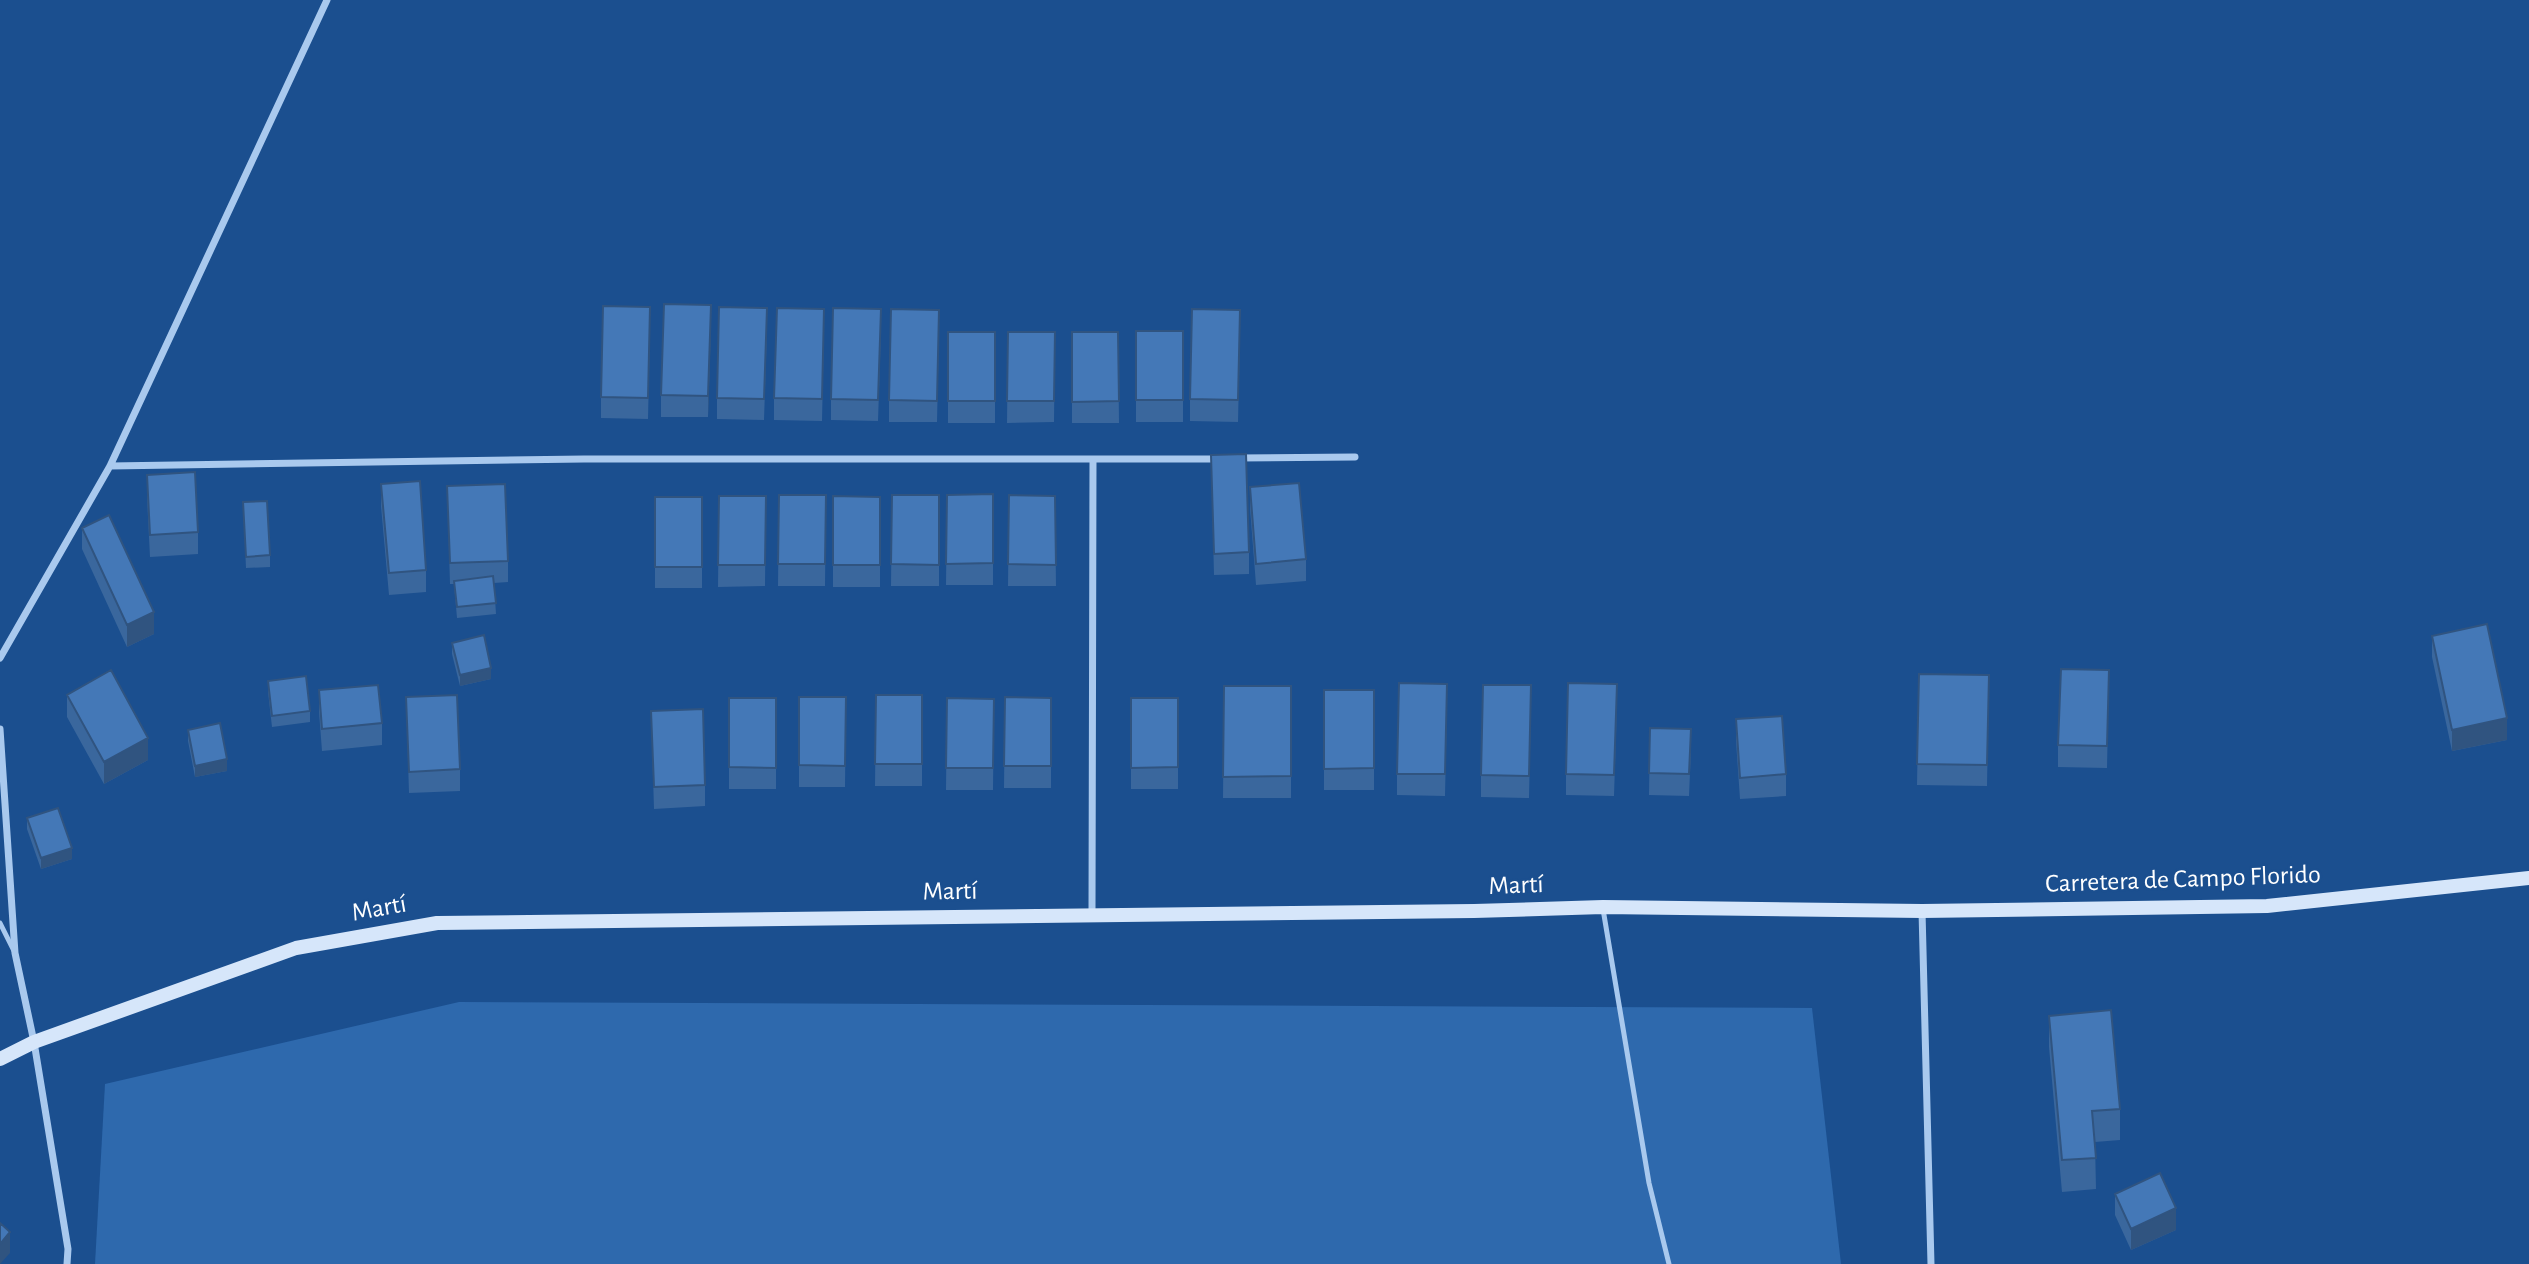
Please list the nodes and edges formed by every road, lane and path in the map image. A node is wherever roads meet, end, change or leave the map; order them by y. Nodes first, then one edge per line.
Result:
1 (327, 0) edge
2 (1355, 457) dead end
3 (1093, 460) junction
4 (110, 466) junction
5 (0, 658) edge
6 (0, 729) edge
7 (2529, 878) edge
8 (1603, 907) junction
9 (1922, 911) junction
10 (1092, 915) junction
11 (0, 923) edge
12 (15, 953) junction
13 (34, 1042) junction
14 (0, 1059) edge
15 (67, 1264) edge
16 (1669, 1264) edge
17 (1931, 1264) edge

1 - 4 street
2 - 3 street
3 - 4 street
3 - 10 street
4 - 5 street
6 - 12 street
7 - 9 main road, Carretera de Campo Florido
8 - 9 main road, Martí
8 - 10 main road, Martí
8 - 16 lane
9 - 17 street
10 - 13 main road, Martí
11 - 12 lane
12 - 13 street
13 - 14 main road, Martí
13 - 15 street

